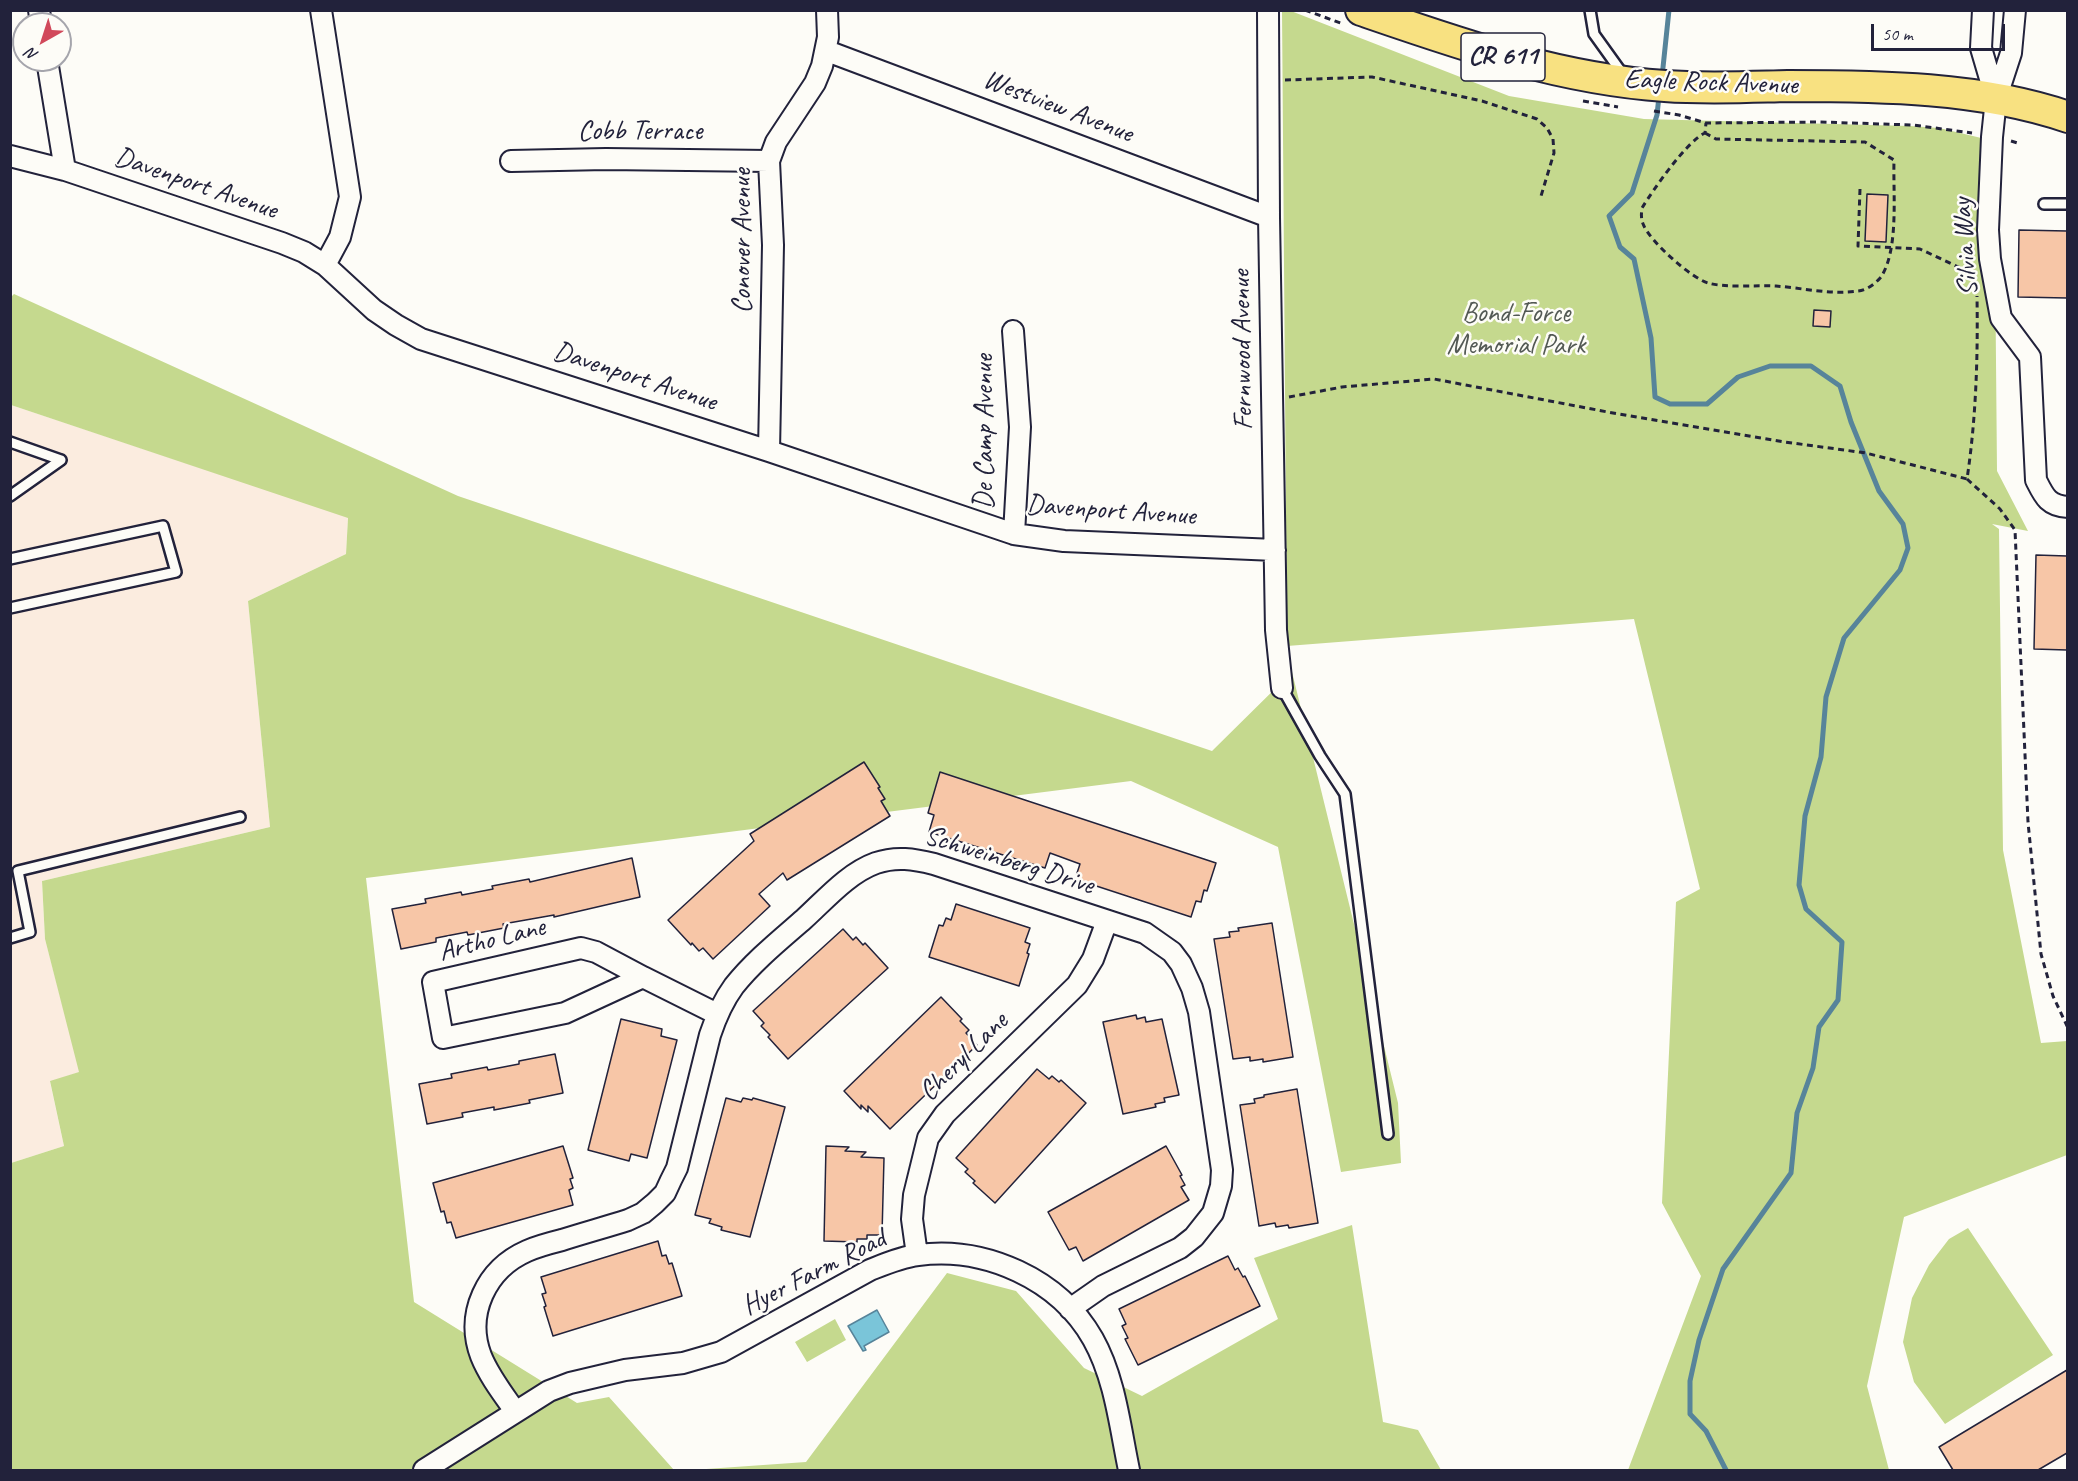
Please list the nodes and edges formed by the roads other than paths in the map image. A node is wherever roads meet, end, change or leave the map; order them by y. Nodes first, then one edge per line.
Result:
1 (321, 10) edge
2 (827, 10) edge
3 (1268, 10) edge
4 (1361, 10) edge
5 (1590, 10) edge
6 (1983, 10) edge
7 (2015, 10) edge
8 (827, 51) junction
9 (49, 72) edge
10 (1652, 95) junction
11 (1996, 99) junction
12 (2067, 117) edge
13 (10, 156) edge
14 (511, 161) dead end
15 (769, 161) junction
16 (65, 170) junction
17 (2043, 204) dead end
18 (2067, 204) edge
19 (1269, 217) junction
20 (325, 265) junction
21 (1012, 331) dead end
22 (10, 442) edge
23 (769, 451) junction
24 (10, 496) edge
25 (2067, 507) edge
26 (1014, 534) junction
27 (1275, 550) junction
28 (10, 559) edge
29 (10, 608) edge
30 (1282, 688) joint
31 (240, 817) dead end
32 (1107, 921) junction
33 (10, 938) edge
34 (643, 977) junction
35 (717, 1014) junction
36 (1388, 1134) dead end
37 (917, 1255) junction
38 (1070, 1309) junction
39 (515, 1411) junction
40 (424, 1470) edge
41 (1129, 1470) edge

1 - 20 street
2 - 8 street, Conover Avenue
3 - 19 street, Fernwood Avenue
4 - 10 main road, Eagle Rock Avenue / CR 611
5 - 10 lane
6 - 11 street
7 - 11 street
8 - 15 street, Conover Avenue
8 - 19 street, Westview Avenue
9 - 16 street
10 - 11 main road, Eagle Rock Avenue / CR 611
11 - 12 main road, Eagle Rock Avenue / CR 611
11 - 25 street, Silvia Way
13 - 16 street, Davenport Avenue
14 - 15 street, Cobb Terrace
15 - 23 street, Conover Avenue
16 - 20 street, Davenport Avenue
17 - 18 lane
19 - 27 street, Fernwood Avenue
20 - 23 street, Davenport Avenue
21 - 26 street, De Camp Avenue
22 - 24 lane
23 - 26 street, Davenport Avenue
26 - 27 street, Davenport Avenue
27 - 30 street, Fernwood Avenue
28 - 29 lane
30 - 36 lane
31 - 33 lane
32 - 35 street, Schweinberg Drive
32 - 37 street, Cheryl Lane
32 - 38 street, Schweinberg Drive
34 - 34 street, Artho Lane
34 - 35 street, Artho Lane
35 - 39 street, Schweinberg Drive
37 - 38 street, Hyer Farm Road
37 - 39 street, Hyer Farm Road
38 - 41 street, Hyer Farm Road
39 - 40 street, Hyer Farm Road

